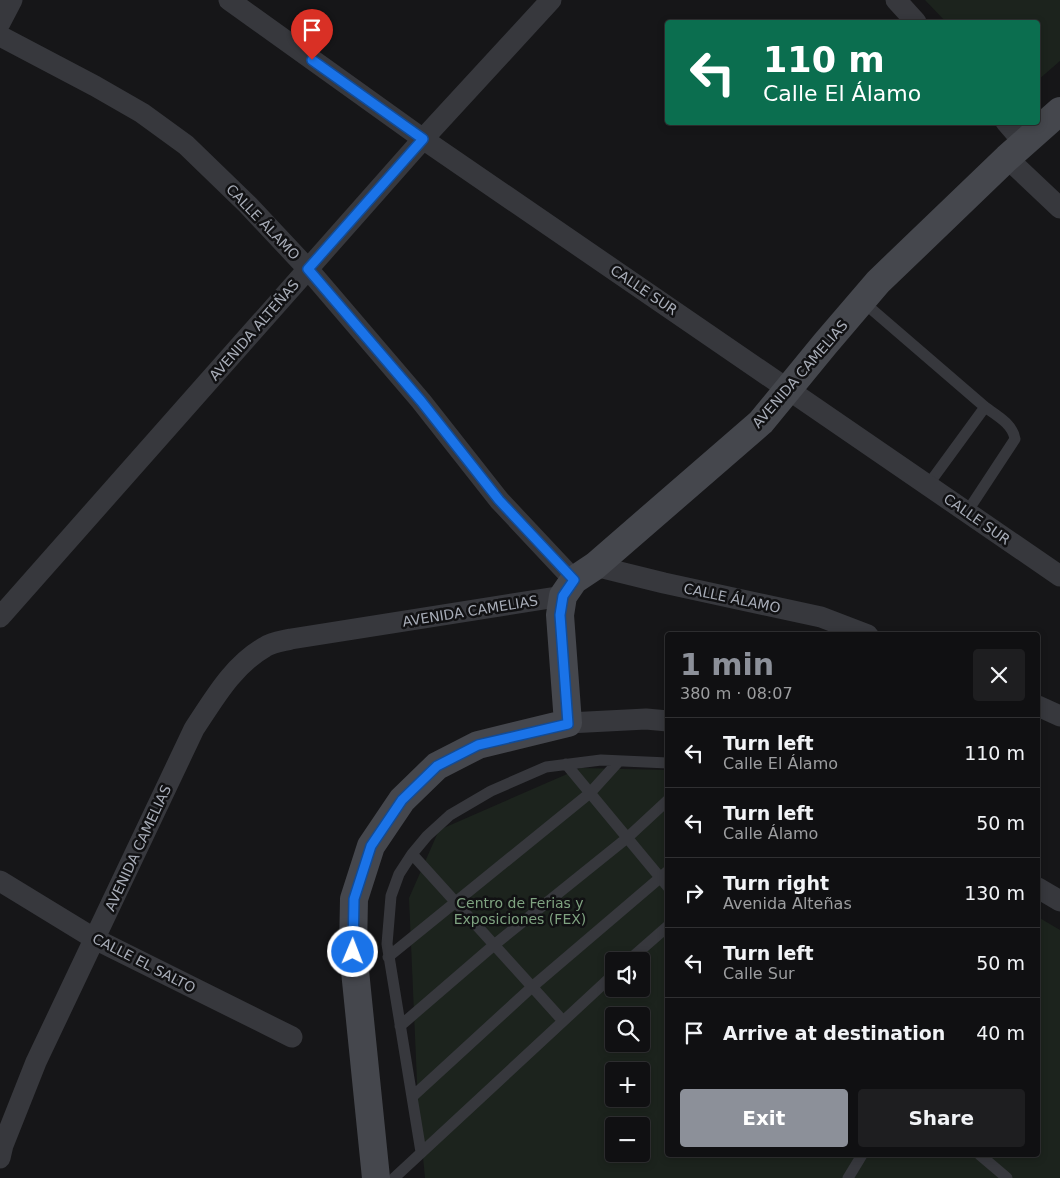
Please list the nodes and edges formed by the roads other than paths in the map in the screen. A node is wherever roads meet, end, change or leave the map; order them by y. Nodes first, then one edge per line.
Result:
1 (12, 0) edge
2 (552, 0) edge
3 (896, 0) edge
4 (233, 1) edge
5 (914, 20) edge
6 (0, 23) edge
7 (0, 36) edge
8 (1060, 111) edge
9 (1007, 125) edge
10 (423, 139) junction
11 (1016, 151) junction
12 (1060, 208) edge
13 (308, 269) junction
14 (862, 301) junction
15 (789, 389) junction
16 (985, 407) junction
17 (928, 485) junction
18 (967, 512) junction
19 (1060, 576) edge
20 (577, 581) junction
21 (0, 618) edge
22 (860, 632) edge
23 (1040, 707) edge
24 (1060, 716) edge
25 (665, 721) edge
26 (568, 724) junction
27 (619, 760) junction
28 (665, 763) edge
29 (566, 764) junction
30 (590, 793) junction
31 (665, 803) edge
32 (627, 838) junction
33 (412, 854) junction
34 (663, 874) edge
35 (0, 880) edge
36 (1040, 889) edge
37 (1060, 901) edge
38 (455, 902) junction
39 (665, 929) edge
40 (95, 939) junction
41 (494, 945) junction
42 (638, 952) edge
43 (388, 957) junction
44 (605, 982) edge
45 (532, 987) junction
46 (563, 1021) junction
47 (400, 1026) junction
48 (292, 1037) dead end
49 (412, 1097) junction
50 (421, 1152) junction
51 (861, 1157) edge
52 (982, 1157) edge
53 (0, 1158) edge
54 (376, 1178) edge
55 (394, 1178) edge
56 (848, 1178) edge
57 (1007, 1178) edge

1 - 6 street
2 - 10 street, AVENIDA ALTEÑAS
3 - 5 street
4 - 10 street, CALLE SUR
7 - 13 street, CALLE ÁLAMO
8 - 11 street, AVENIDA CAMELIAS
9 - 11 street
10 - 13 street, AVENIDA ALTEÑAS
10 - 15 street, CALLE SUR
11 - 12 street
11 - 14 street, AVENIDA CAMELIAS
13 - 20 street, CALLE ÁLAMO
13 - 21 street, AVENIDA ALTEÑAS
14 - 15 street, AVENIDA CAMELIAS
14 - 16 lane
15 - 17 street, CALLE SUR
15 - 20 street, AVENIDA CAMELIAS
16 - 17 lane
16 - 18 lane
17 - 18 street, CALLE SUR
18 - 19 street, CALLE SUR
20 - 22 street, CALLE ÁLAMO
20 - 26 street
20 - 40 street, AVENIDA CAMELIAS
23 - 24 street
25 - 26 street
26 - 54 street
27 - 28 lane
27 - 29 lane
27 - 30 lane
29 - 30 lane
29 - 33 lane
30 - 32 lane
30 - 38 lane
31 - 32 lane
32 - 34 lane
32 - 41 lane
33 - 38 lane
33 - 43 lane
34 - 45 lane
35 - 40 street, CALLE EL SALTO
36 - 37 street
38 - 41 lane
38 - 43 lane
39 - 42 lane
40 - 48 street, CALLE EL SALTO
40 - 53 street, AVENIDA CAMELIAS
41 - 45 lane
41 - 47 lane
43 - 47 lane
44 - 46 lane
45 - 46 lane
45 - 49 lane
46 - 50 lane
47 - 49 lane
49 - 50 lane
50 - 55 lane
51 - 56 lane
52 - 57 lane

